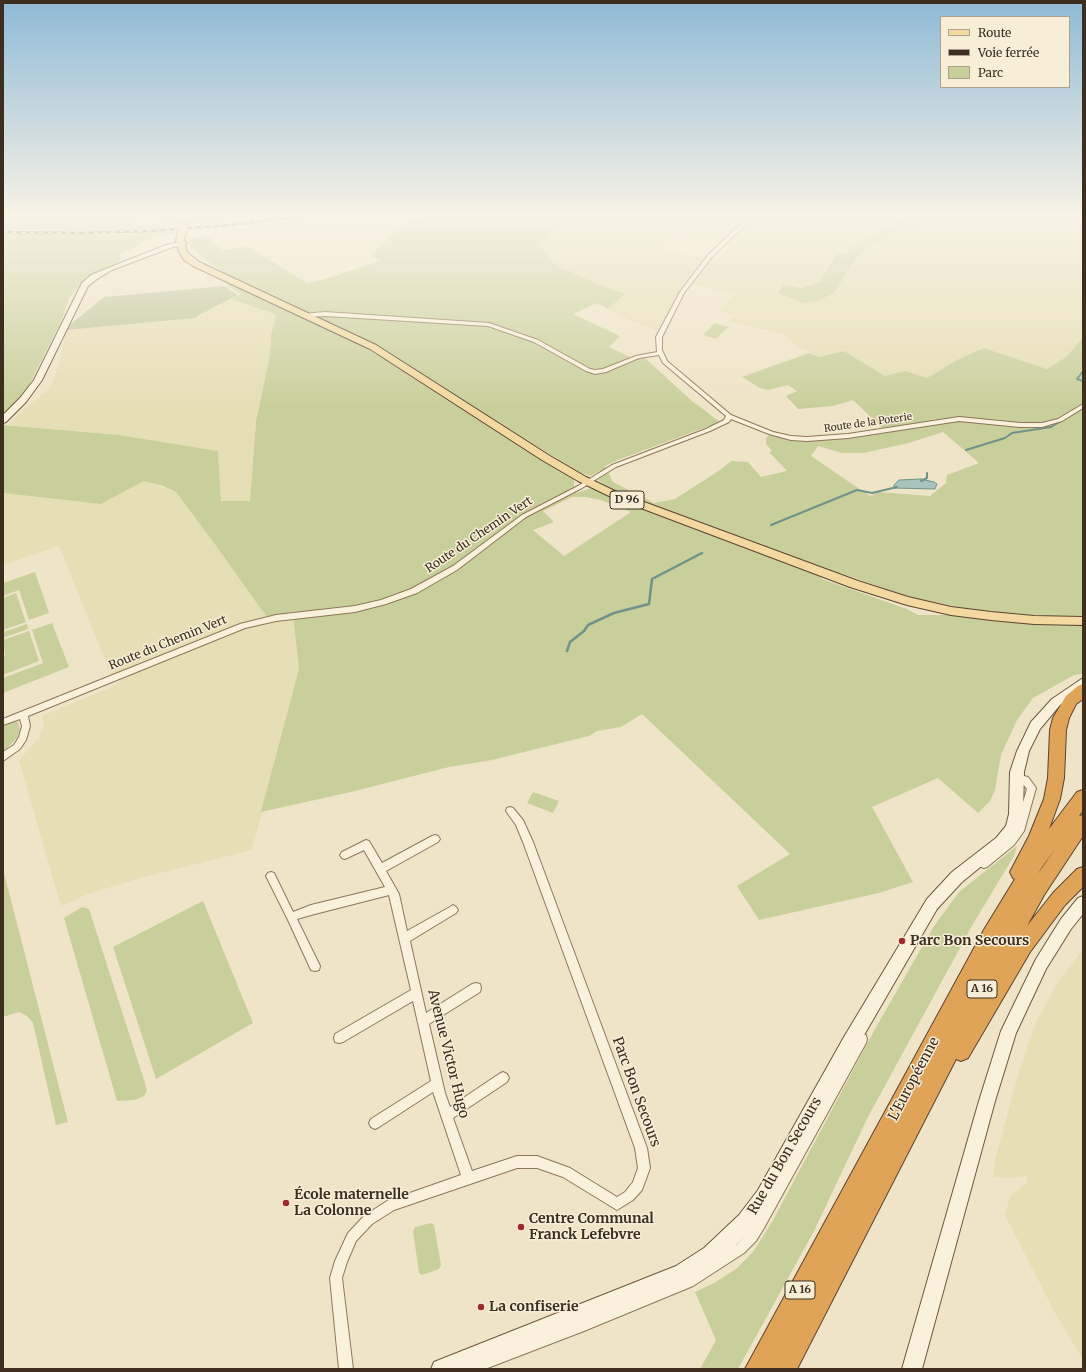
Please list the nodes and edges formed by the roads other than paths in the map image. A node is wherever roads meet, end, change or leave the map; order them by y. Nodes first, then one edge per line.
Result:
1 (93, 279) edge
2 (226, 279) edge
3 (693, 279) edge
4 (305, 315) junction
5 (659, 353) junction
6 (1083, 406) edge
7 (729, 416) junction
8 (3, 420) edge
9 (588, 482) junction
10 (1083, 621) edge
11 (1083, 683) edge
12 (1083, 690) edge
13 (23, 714) junction
14 (3, 722) edge
15 (3, 757) edge
16 (1016, 778) junction
17 (1083, 797) edge
18 (510, 811) dead end
19 (1083, 822) edge
20 (435, 839) dead end
21 (345, 855) dead end
22 (380, 869) junction
23 (1083, 875) edge
24 (272, 876) dead end
25 (392, 890) junction
26 (1016, 893) junction
27 (1083, 903) edge
28 (453, 910) dead end
29 (291, 918) junction
30 (404, 939) junction
31 (315, 966) dead end
32 (476, 988) dead end
33 (887, 988) junction
34 (416, 993) junction
35 (423, 1021) junction
36 (339, 1038) dead end
37 (853, 1045) junction
38 (503, 1078) dead end
39 (437, 1083) junction
40 (447, 1116) junction
41 (375, 1123) dead end
42 (892, 1163) junction
43 (468, 1178) junction
44 (346, 1369) edge
45 (441, 1369) edge
46 (468, 1369) edge
47 (758, 1369) edge
48 (784, 1369) edge
49 (912, 1369) edge

1 - 8 main road
2 - 4 main road, D 96
3 - 5 street
4 - 5 street
4 - 9 main road, D 96
5 - 7 street, Route de la Poterie
6 - 7 street, Route de la Poterie
7 - 9 street, Route du Chemin Vert
9 - 10 main road, D 96
9 - 13 street, Route du Chemin Vert
11 - 16 main road
12 - 26 highway
13 - 14 street, Route du Chemin Vert
13 - 15 street
16 - 33 main road, Rue du Bon Secours
16 - 33 street, Rue du Bon Secours
17 - 26 highway, L'Européenne / A 16
18 - 43 street, Parc Bon Secours
19 - 42 highway, L'Européenne / A 16
20 - 22 street
21 - 22 street, Avenue Victor Hugo
22 - 25 street, Avenue Victor Hugo
23 - 42 highway
24 - 29 street
25 - 29 street
25 - 30 street, Avenue Victor Hugo
26 - 47 highway, L'Européenne / A 16
27 - 49 main road
28 - 30 street
29 - 31 street
30 - 34 street, Avenue Victor Hugo
32 - 35 street
33 - 37 main road, Rue du Bon Secours
34 - 35 street, Avenue Victor Hugo
34 - 36 street
35 - 39 street, Avenue Victor Hugo
37 - 45 main road, Rue du Bon Secours
37 - 46 street, Rue du Bon Secours
38 - 40 street
39 - 40 street, Avenue Victor Hugo
39 - 41 street
40 - 43 street, Avenue Victor Hugo
42 - 48 highway, L'Européenne / A 16
43 - 44 street

